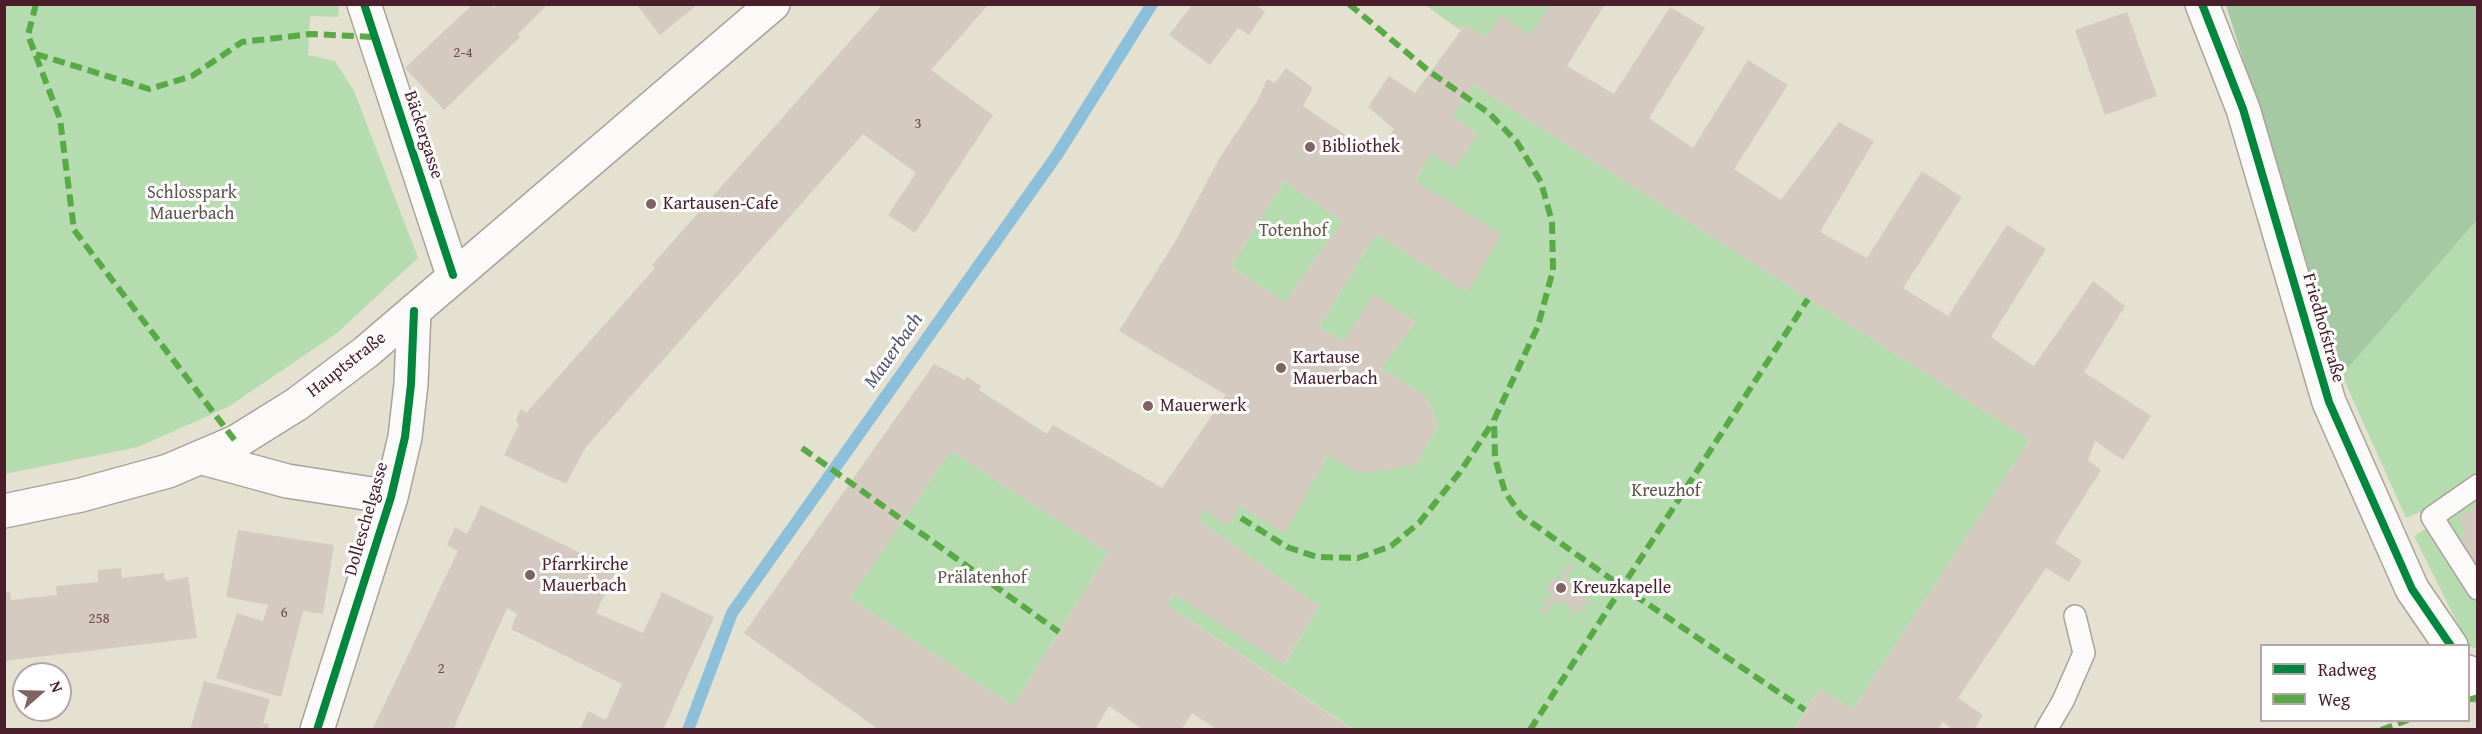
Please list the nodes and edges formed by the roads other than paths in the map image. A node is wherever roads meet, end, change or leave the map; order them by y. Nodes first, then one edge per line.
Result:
1 (363, 4) edge
2 (773, 4) edge
3 (2202, 4) edge
4 (453, 275) junction
5 (414, 311) junction
6 (203, 458) junction
7 (2478, 484) edge
8 (391, 497) junction
9 (4, 511) edge
10 (2478, 589) edge
11 (2075, 616) dead end
12 (2450, 644) edge
13 (317, 729) edge
14 (2046, 729) edge

1 - 4 street, Bäckergasse
2 - 4 street, Hauptstraße
3 - 12 street, Friedhofstraße
4 - 5 street, Hauptstraße
5 - 6 street, Hauptstraße
5 - 8 street, Dolleschelgasse
6 - 8 street
6 - 9 street, Hauptstraße
7 - 10 lane
8 - 13 street, Dolleschelgasse
11 - 14 lane

